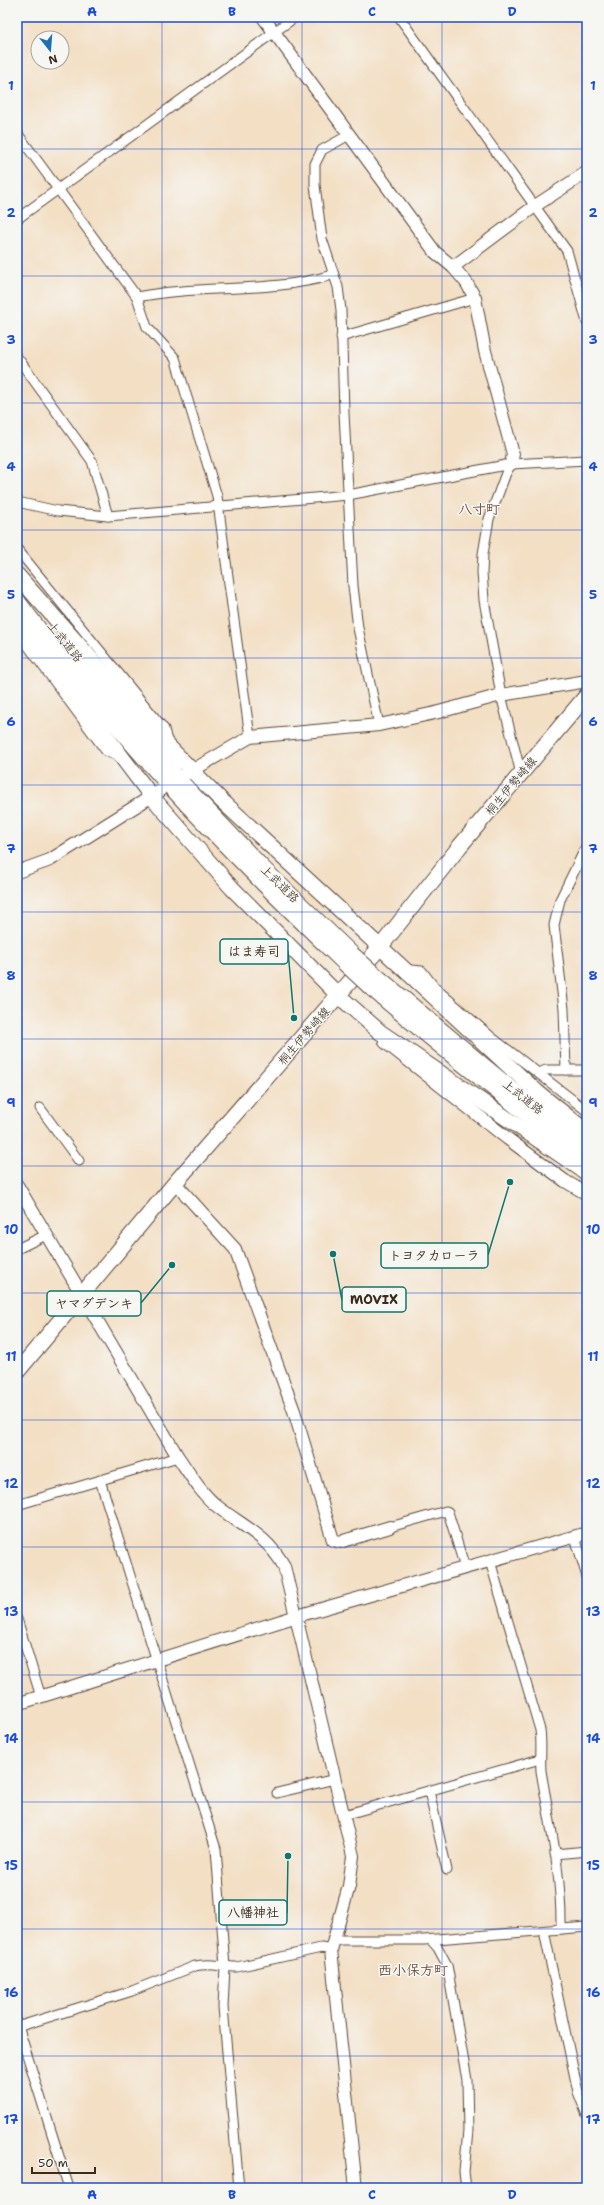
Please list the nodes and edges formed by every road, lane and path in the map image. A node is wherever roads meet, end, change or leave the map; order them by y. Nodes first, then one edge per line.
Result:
1 (263, 17) edge
2 (295, 17) edge
3 (399, 17) edge
4 (274, 32) junction
5 (17, 133) edge
6 (349, 135) junction
7 (587, 172) edge
8 (58, 189) junction
9 (535, 206) junction
10 (17, 219) edge
11 (453, 267) junction
12 (332, 275) junction
13 (137, 297) junction
14 (475, 298) junction
15 (587, 322) edge
16 (341, 338) junction
17 (17, 357) edge
18 (587, 460) edge
19 (511, 464) junction
20 (348, 495) junction
21 (17, 502) edge
22 (219, 505) junction
23 (108, 516) junction
24 (17, 549) edge
25 (17, 575) edge
26 (17, 578) edge
27 (17, 600) edge
28 (17, 613) edge
29 (17, 631) edge
30 (587, 681) edge
31 (501, 695) junction
32 (587, 695) edge
33 (379, 725) junction
34 (250, 736) junction
35 (168, 746) junction
36 (122, 758) junction
37 (189, 773) junction
38 (521, 774) junction
39 (156, 794) junction
40 (587, 845) edge
41 (17, 872) edge
42 (381, 946) junction
43 (347, 957) junction
44 (406, 972) junction
45 (374, 982) junction
46 (339, 996) junction
47 (380, 1032) junction
48 (566, 1070) junction
49 (587, 1070) edge
50 (539, 1073) junction
51 (40, 1108) dead end
52 (587, 1111) edge
53 (587, 1132) edge
54 (587, 1145) edge
55 (587, 1159) edge
56 (79, 1161) dead end
57 (587, 1173) edge
58 (176, 1183) junction
59 (17, 1185) edge
60 (587, 1194) edge
61 (46, 1235) junction
62 (17, 1249) edge
63 (81, 1294) junction
64 (17, 1372) edge
65 (178, 1457) junction
66 (100, 1480) junction
67 (17, 1505) edge
68 (390, 1527) joint
69 (587, 1533) edge
70 (575, 1536) junction
71 (490, 1561) junction
72 (465, 1568) junction
73 (587, 1577) edge
74 (297, 1616) junction
75 (17, 1619) edge
76 (156, 1662) junction
77 (41, 1697) junction
78 (17, 1704) edge
79 (540, 1759) junction
80 (335, 1779) junction
81 (429, 1791) junction
82 (277, 1793) dead end
83 (344, 1815) junction
84 (587, 1850) edge
85 (555, 1854) junction
86 (447, 1870) dead end
87 (587, 1927) edge
88 (561, 1929) junction
89 (544, 1931) junction
90 (431, 1940) junction
91 (333, 1945) junction
92 (225, 1967) junction
93 (17, 2026) edge
94 (587, 2115) edge
95 (69, 2188) edge
96 (239, 2188) edge
97 (356, 2188) edge
98 (466, 2188) edge

1 - 4 street
2 - 4 street
3 - 9 street
4 - 6 street
4 - 8 street
5 - 8 street
6 - 11 street
6 - 12 street
7 - 9 street
8 - 10 street
8 - 13 street
9 - 11 street
9 - 15 street
11 - 14 street
12 - 13 street
12 - 16 street
13 - 22 street
14 - 16 street
14 - 19 street
16 - 20 street
17 - 23 street
18 - 19 street
19 - 20 street
19 - 31 street
20 - 22 street
20 - 33 street
21 - 23 street
22 - 23 street
22 - 34 street
24 - 35 street
25 - 35 main road
26 - 43 main road, 上武道路
27 - 43 main road, 上武道路
28 - 36 main road
29 - 36 street
30 - 31 street
31 - 33 street
31 - 38 street
32 - 38 main road, 桐生伊勢崎線
33 - 34 street
34 - 37 street
35 - 37 main road
36 - 39 main road
37 - 42 main road
38 - 42 main road, 桐生伊勢崎線
39 - 41 street
39 - 46 main road
40 - 48 street
42 - 44 main road
42 - 46 main road, 桐生伊勢崎線
43 - 45 main road, 上武道路, bridge
44 - 50 street
44 - 53 main road
45 - 54 main road, 上武道路
45 - 55 main road, 上武道路
46 - 47 main road
46 - 58 main road, 桐生伊勢崎線
47 - 57 main road
47 - 60 street
48 - 49 street
48 - 50 street
50 - 52 street
51 - 56 street
58 - 63 main road, 桐生伊勢崎線
58 - 68 street
59 - 61 street
61 - 62 street
61 - 63 street
63 - 64 main road, 桐生伊勢崎線
63 - 65 street
65 - 66 street
65 - 74 street
66 - 67 street
66 - 76 street
68 - 72 street
69 - 70 street
70 - 71 street
70 - 73 street
71 - 72 street
71 - 79 street
72 - 74 street
74 - 76 street
74 - 80 street
75 - 77 street
76 - 77 street
76 - 92 street
77 - 78 street
79 - 81 street
79 - 85 street
80 - 82 street
80 - 83 street
81 - 83 street
81 - 86 street
83 - 91 street
84 - 85 street
85 - 88 street
87 - 88 street
88 - 89 street
89 - 90 street
89 - 94 street
90 - 91 street
90 - 98 street
91 - 92 street
91 - 97 street
92 - 93 street
92 - 96 street
93 - 95 street

